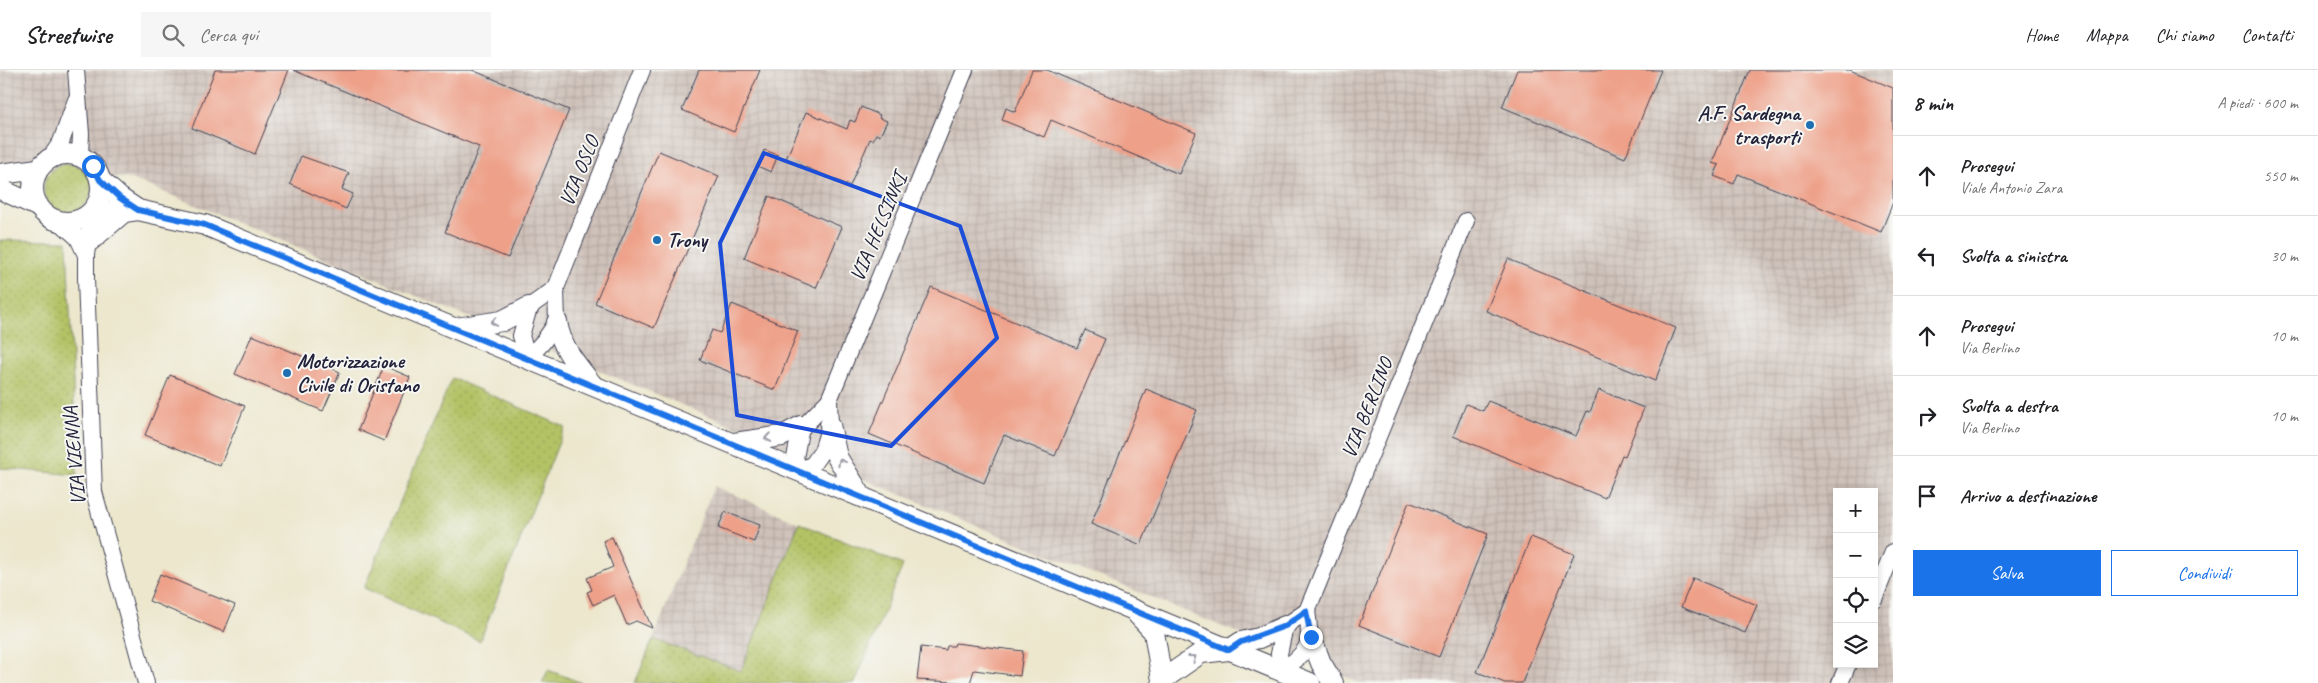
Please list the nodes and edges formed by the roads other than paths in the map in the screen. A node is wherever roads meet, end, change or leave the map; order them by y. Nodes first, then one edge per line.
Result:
1 (76, 70) edge
2 (642, 70) edge
3 (965, 70) edge
4 (77, 98) junction
5 (80, 156) junction
6 (44, 164) junction
7 (100, 180) junction
8 (1, 184) edge
9 (38, 207) junction
10 (131, 211) junction
11 (92, 212) junction
12 (59, 221) junction
13 (1466, 221) dead end
14 (88, 248) junction
15 (556, 288) junction
16 (530, 307) junction
17 (556, 322) junction
18 (456, 328) junction
19 (528, 358) junction
20 (592, 384) junction
21 (829, 400) junction
22 (830, 425) junction
23 (801, 426) junction
24 (732, 443) junction
25 (800, 471) junction
26 (862, 496) junction
27 (1893, 552) edge
28 (1878, 589) edge
29 (1134, 610) junction
30 (1306, 611) junction
31 (1285, 626) junction
32 (1311, 637) junction
33 (1229, 650) junction
34 (1846, 668) edge
35 (1282, 671) junction
36 (1161, 682) edge
37 (146, 683) edge
38 (1310, 683) edge
39 (1333, 683) edge
40 (1840, 683) edge

1 - 4 street
2 - 15 street, VIA OSLO
3 - 21 street, VIA HELSINKI
4 - 5 street
4 - 6 street
5 - 6 main road
5 - 7 main road
6 - 8 main road
6 - 9 main road
7 - 10 main road
7 - 11 main road
8 - 9 main road
9 - 12 main road
10 - 11 main road
10 - 14 main road
10 - 18 main road
11 - 12 main road
11 - 14 street, VIA VIENNA
12 - 14 street
13 - 30 street, VIA BERLINO
14 - 37 street, VIA VIENNA
15 - 16 street
15 - 17 street, VIA OSLO
16 -> 18 main road
16 - 19 street
17 - 19 street
17 - 20 main road
18 - 19 main road
19 - 20 main road
20 - 24 main road
21 - 22 street, VIA HELSINKI
21 - 23 street, VIA HELSINKI
22 - 25 street, VIA HELSINKI
26 -> 22 main road
23 -> 24 main road
23 - 25 street
24 - 25 main road
25 - 26 main road
26 - 29 main road
27 - 28 street
29 - 33 main road
29 - 36 main road
30 - 31 street
30 - 32 street
31 - 33 main road
31 - 35 street
32 - 35 street
32 - 39 main road
33 - 35 main road
36 -> 33 main road
34 - 40 street
35 - 38 main road

